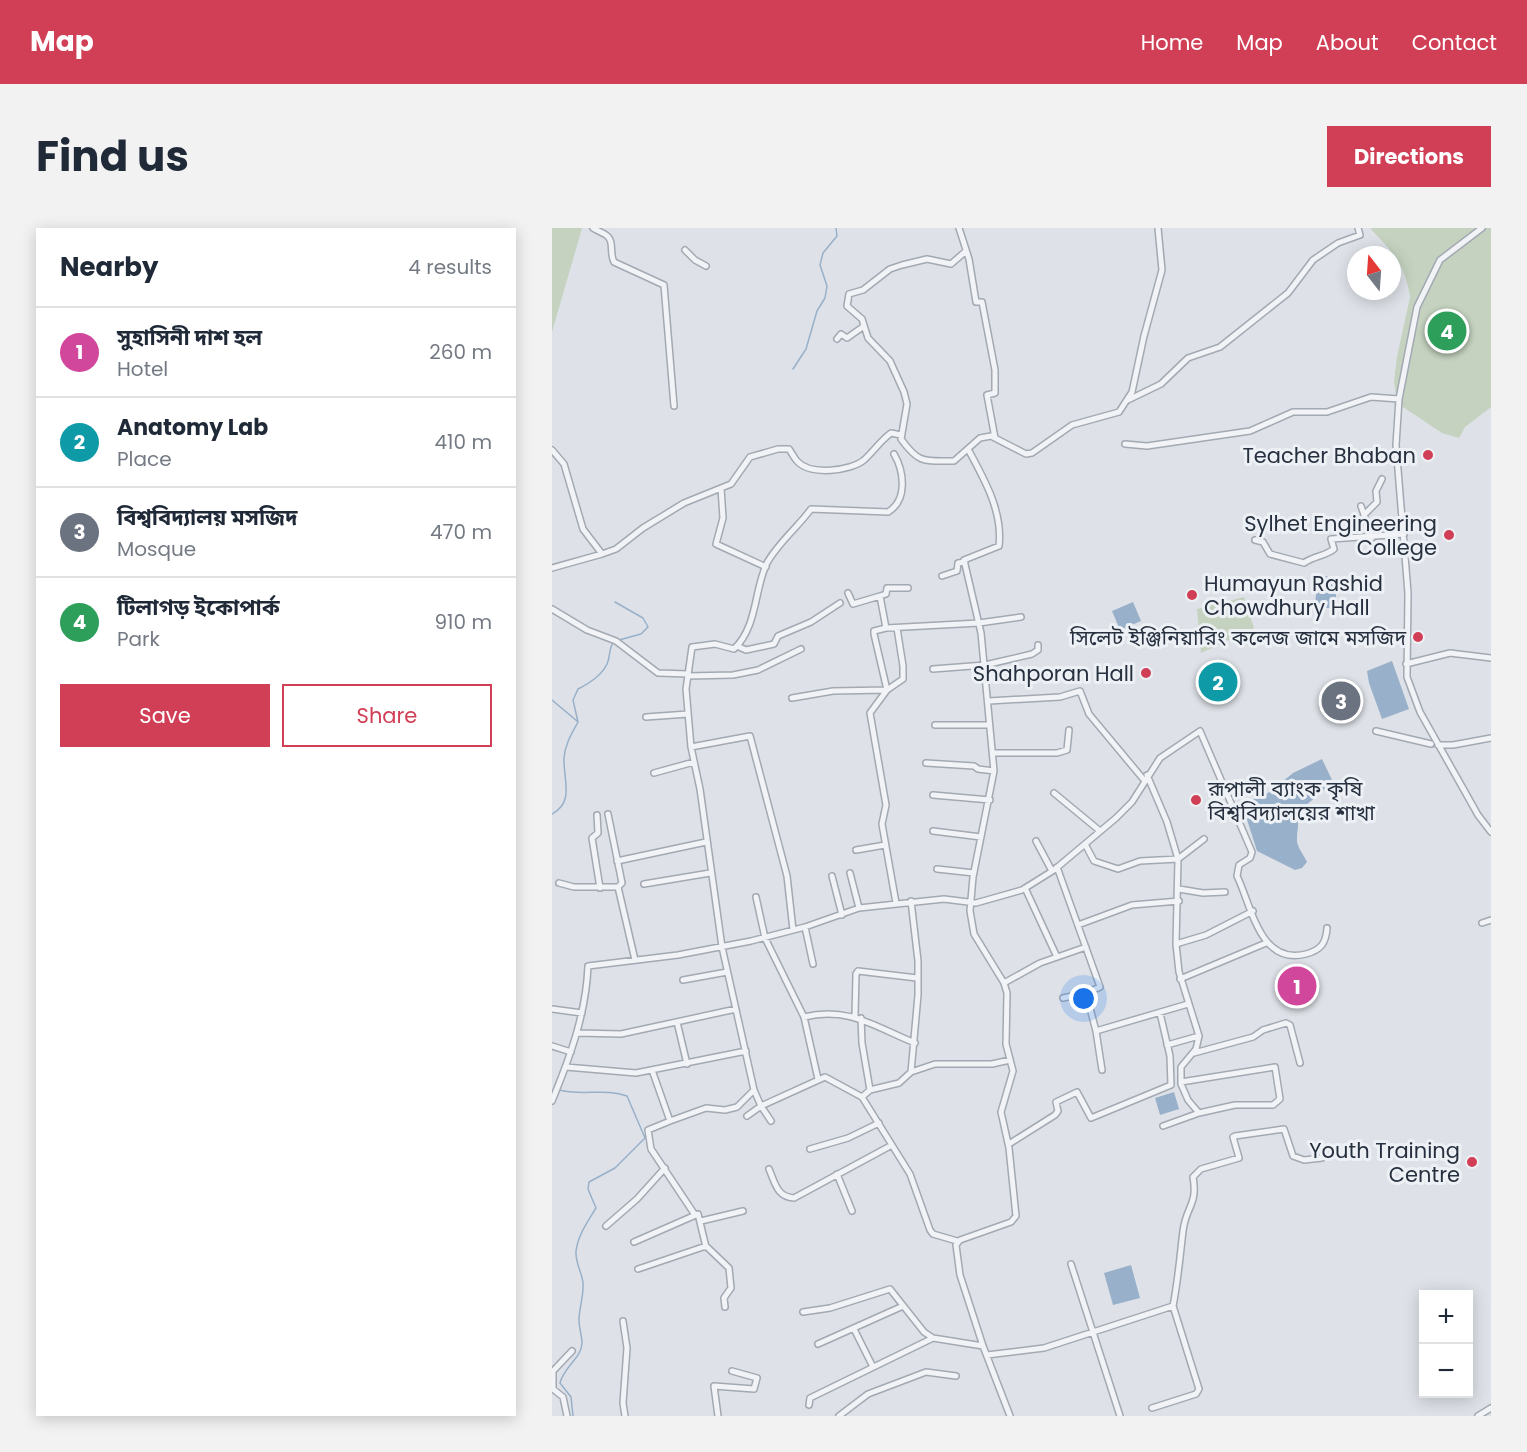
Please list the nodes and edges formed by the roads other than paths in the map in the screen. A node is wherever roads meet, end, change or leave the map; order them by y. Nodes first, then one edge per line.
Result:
1 (593, 228) edge
2 (960, 228) edge
3 (1158, 228) edge
4 (1358, 228) edge
5 (1482, 228) edge
6 (686, 250) dead end
7 (966, 251) junction
8 (706, 266) dead end
9 (864, 326) junction
10 (837, 339) dead end
11 (1399, 399) junction
12 (1128, 400) junction
13 (674, 406) dead end
14 (901, 435) junction
15 (994, 438) junction
16 (1125, 444) dead end
17 (968, 449) junction
18 (552, 450) edge
19 (894, 454) dead end
20 (1382, 479) dead end
21 (721, 488) junction
22 (1361, 506) dead end
23 (1364, 515) junction
24 (1404, 534) junction
25 (1372, 538) junction
26 (1255, 540) dead end
27 (602, 554) junction
28 (965, 562) junction
29 (766, 567) junction
30 (552, 568) edge
31 (942, 576) dead end
32 (908, 588) dead end
33 (848, 593) dead end
34 (879, 596) junction
35 (840, 603) dead end
36 (552, 609) edge
37 (1021, 617) dead end
38 (979, 623) junction
39 (886, 628) junction
40 (897, 628) junction
41 (1038, 645) dead end
42 (737, 646) junction
43 (801, 649) dead end
44 (1491, 658) edge
45 (1406, 664) junction
46 (985, 665) junction
47 (933, 669) dead end
48 (688, 675) junction
49 (887, 690) junction
50 (792, 698) dead end
51 (989, 701) junction
52 (688, 714) junction
53 (646, 717) dead end
54 (935, 725) dead end
55 (989, 725) junction
56 (1069, 729) dead end
57 (1376, 731) dead end
58 (1491, 738) edge
59 (1431, 744) dead end
60 (1438, 745) junction
61 (691, 747) junction
62 (993, 753) junction
63 (694, 762) junction
64 (926, 763) dead end
65 (994, 771) junction
66 (654, 773) dead end
67 (1146, 778) junction
68 (1054, 793) dead end
69 (933, 795) dead end
70 (990, 800) junction
71 (597, 814) dead end
72 (608, 814) dead end
73 (933, 831) dead end
74 (1100, 831) junction
75 (1491, 832) edge
76 (981, 837) junction
77 (1204, 839) dead end
78 (1036, 841) dead end
79 (706, 842) junction
80 (1085, 844) junction
81 (885, 845) junction
82 (856, 850) dead end
83 (1178, 860) junction
84 (617, 861) junction
85 (937, 868) dead end
86 (1054, 869) junction
87 (710, 873) junction
88 (850, 873) dead end
89 (974, 873) junction
90 (832, 876) dead end
91 (559, 883) dead end
92 (644, 884) dead end
93 (618, 887) junction
94 (600, 888) junction
95 (1025, 888) junction
96 (1179, 890) junction
97 (1226, 892) dead end
98 (756, 897) dead end
99 (1179, 901) junction
100 (911, 902) junction
101 (896, 903) junction
102 (970, 903) junction
103 (859, 908) junction
104 (1252, 911) junction
105 (842, 915) junction
106 (1491, 920) edge
107 (1482, 922) dead end
108 (1078, 925) junction
109 (805, 927) junction
110 (1328, 928) dead end
111 (793, 930) junction
112 (765, 938) junction
113 (1266, 943) junction
114 (1176, 944) junction
115 (722, 947) junction
116 (1086, 947) junction
117 (1057, 957) junction
118 (635, 960) junction
119 (813, 964) dead end
120 (727, 972) junction
121 (917, 978) junction
122 (1180, 979) junction
123 (683, 980) dead end
124 (1004, 983) junction
125 (1086, 993) junction
126 (1062, 998) dead end
127 (1188, 1004) junction
128 (552, 1009) edge
129 (736, 1009) junction
130 (1160, 1012) junction
131 (582, 1013) junction
132 (804, 1017) junction
133 (858, 1017) junction
134 (677, 1022) junction
135 (1096, 1031) junction
136 (577, 1033) junction
137 (1199, 1036) junction
138 (915, 1043) junction
139 (1167, 1045) junction
140 (552, 1047) edge
141 (571, 1052) junction
142 (746, 1052) junction
143 (1193, 1053) junction
144 (1010, 1060) junction
145 (1300, 1063) dead end
146 (687, 1064) junction
147 (566, 1067) junction
148 (652, 1070) junction
149 (1102, 1070) dead end
150 (911, 1072) junction
151 (818, 1079) junction
152 (1181, 1082) junction
153 (754, 1090) junction
154 (870, 1090) junction
155 (862, 1096) junction
156 (553, 1097) edge
157 (761, 1106) junction
158 (1199, 1113) junction
159 (747, 1116) dead end
160 (670, 1120) junction
161 (771, 1121) dead end
162 (879, 1123) junction
163 (1163, 1126) dead end
164 (1009, 1144) junction
165 (892, 1145) junction
166 (810, 1149) dead end
167 (1322, 1158) dead end
168 (665, 1168) junction
169 (769, 1169) dead end
170 (837, 1174) junction
171 (743, 1211) dead end
172 (852, 1211) dead end
173 (695, 1215) junction
174 (701, 1221) junction
175 (606, 1226) dead end
176 (957, 1241) junction
177 (634, 1242) dead end
178 (707, 1249) junction
179 (1071, 1264) dead end
180 (638, 1269) dead end
181 (903, 1306) junction
182 (1173, 1306) junction
183 (725, 1307) dead end
184 (803, 1312) dead end
185 (623, 1321) dead end
186 (854, 1329) junction
187 (1093, 1332) junction
188 (933, 1338) junction
189 (818, 1344) dead end
190 (983, 1346) junction
191 (572, 1351) dead end
192 (987, 1355) junction
193 (873, 1367) junction
194 (732, 1371) dead end
195 (956, 1376) dead end
196 (809, 1405) dead end
197 (1152, 1408) dead end
198 (1491, 1408) edge
199 (567, 1416) edge
200 (626, 1416) edge
201 (718, 1416) edge
202 (839, 1416) edge
203 (1010, 1416) edge
204 (1120, 1416) edge
205 (1478, 1416) edge

1 - 13 street
2 - 7 street
3 - 12 street
4 - 12 street
5 - 11 street
6 - 8 street
7 - 9 street
7 - 15 street
9 - 10 street
9 - 14 street
11 - 16 street
11 - 24 street
12 - 15 street
14 - 17 street
14 - 21 street
15 - 17 street
17 - 28 street
18 - 27 street
19 - 29 street
20 - 23 street
21 - 27 street
21 - 29 street
22 - 23 street
23 - 25 street
24 - 25 street
24 - 45 street
25 - 26 street
27 - 30 street
28 - 31 street
28 - 38 street
29 - 42 street
32 - 34 street
33 - 34 street
34 - 39 street
35 - 42 street
36 - 48 street
37 - 38 street
38 - 40 street
38 - 46 street
39 - 40 street
39 - 49 street
40 - 49 street
41 - 46 street
42 - 48 street
43 - 48 street
44 - 45 street
45 - 60 street
46 - 47 street
46 - 51 street
48 - 52 street
49 - 50 street
49 - 81 street
51 - 55 street
51 - 67 street
52 - 53 street
52 - 61 street
54 - 55 street
55 - 62 street
56 - 62 street
57 - 59 street
58 - 60 street
60 - 75 street
61 - 63 street
61 - 111 street
62 - 65 street
63 - 66 street
63 - 79 street
64 - 65 street
65 - 70 street
67 - 74 street
67 - 83 street
67 - 104 street
68 - 74 street
69 - 70 street
70 - 76 street
71 - 94 street
72 - 84 street
73 - 76 street
74 - 80 street
76 - 89 street
77 - 83 street
78 - 86 street
79 - 84 street
79 - 87 street
80 - 83 street
80 - 86 street
81 - 82 street
81 - 101 street
83 - 96 street
84 - 93 street
85 - 89 street
86 - 95 street
86 - 108 street
87 - 92 street
87 - 115 street
88 - 103 street
89 - 102 street
90 - 105 street
91 - 94 street
93 - 94 street
93 - 118 street
95 - 102 street
95 - 117 street
96 - 97 street
96 - 99 street
98 - 112 street
99 - 108 street
99 - 114 street
100 - 101 street
100 - 102 street
100 - 121 street
101 - 103 street
102 - 124 street
103 - 105 street
104 - 113 street
104 - 114 street
105 - 109 street
106 - 107 street
108 - 116 street
109 - 111 street
109 - 119 street
110 - 113 street
111 - 112 street
112 - 115 street
112 - 132 street
113 - 122 street
114 - 122 street
115 - 118 street
115 - 120 street
116 - 117 street
116 - 125 street
117 - 124 street
118 - 131 street
120 - 123 street
120 - 129 street
121 - 133 street
121 - 138 street
122 - 127 street
124 - 144 street
125 - 126 street
125 - 135 street
127 - 130 street
127 - 137 street
128 - 131 street
129 - 134 street
129 - 142 street
130 - 135 street
130 - 139 street
131 - 136 street
132 - 133 street
132 - 151 street
133 - 138 street
133 - 154 street
134 - 136 street
134 - 146 street
135 - 149 street
136 - 141 street
137 - 139 street
137 - 143 street
138 - 150 street
139 - 164 street
140 - 141 street
141 - 147 street
142 - 146 street
142 - 153 street
143 - 145 street
143 - 152 street
144 - 150 street
144 - 164 street
146 - 148 street
147 - 148 street
147 - 156 street
148 - 160 street
150 - 154 street
151 - 155 street
151 - 157 street
152 - 158 street
152 - 158 street
153 - 157 street
153 - 160 street
154 - 155 street
155 - 162 street
157 - 159 street
157 - 161 street
158 - 163 street
160 - 168 street
162 - 165 street
162 - 166 street
164 - 176 street
165 - 170 street
165 - 176 street
167 - 182 street
168 - 173 street
168 - 175 street
169 - 170 street
170 - 172 street
171 - 174 street
173 - 174 street
173 - 177 street
174 - 178 street
176 - 190 street
178 - 180 street
178 - 183 street
179 - 187 street
181 - 184 street
181 - 186 street
181 - 188 street
182 - 187 street
182 - 197 street
185 - 200 street
186 - 189 street
186 - 193 street
187 - 192 street
187 - 204 street
188 - 190 street
188 - 193 street
190 - 192 street
191 - 199 street
192 - 203 street
193 - 196 street
194 - 201 street
195 - 202 street
198 - 205 street

